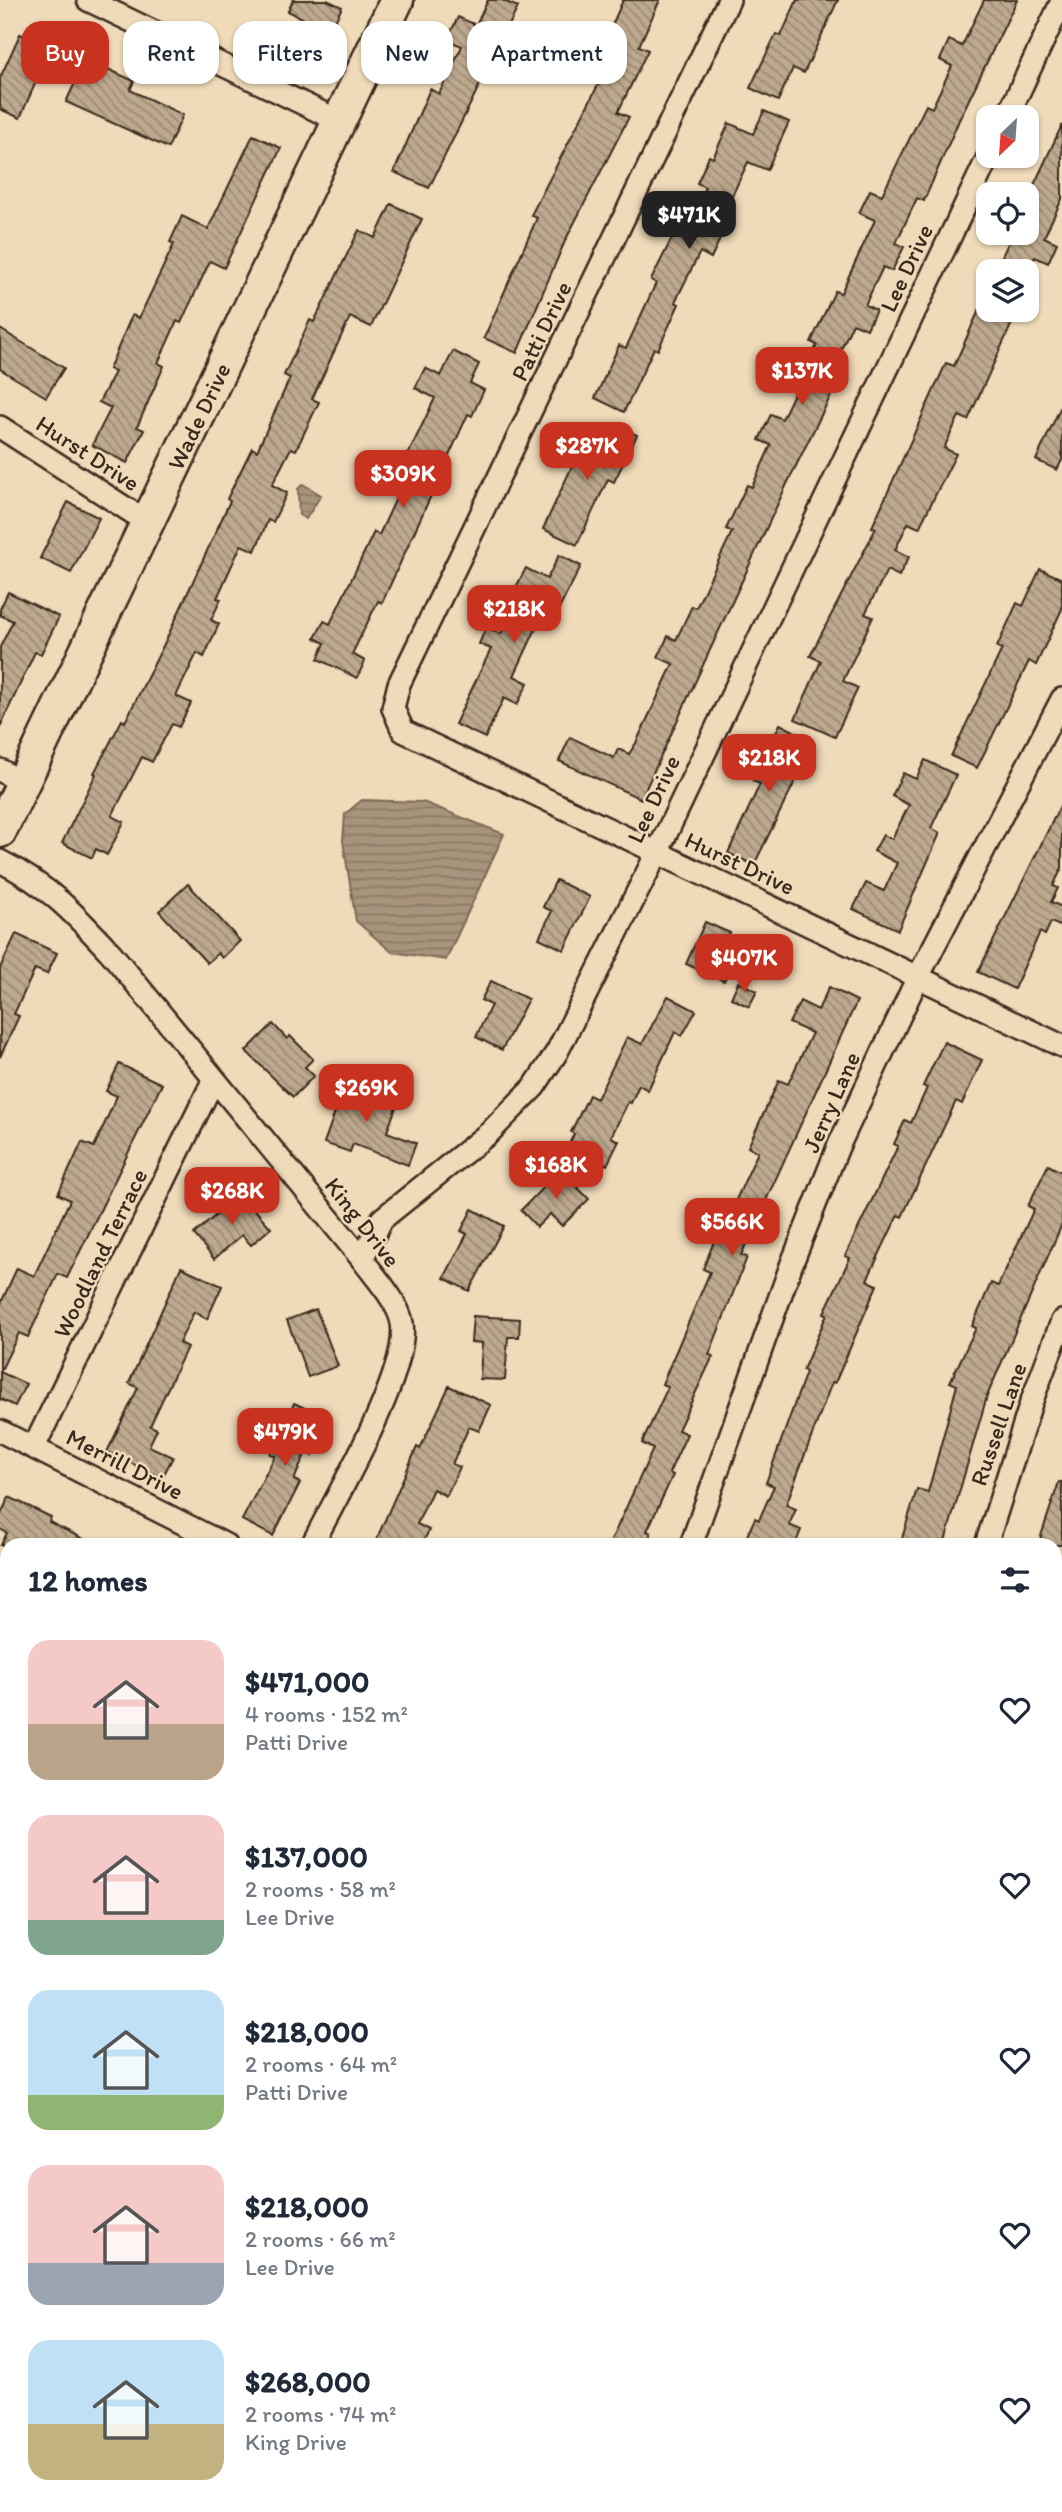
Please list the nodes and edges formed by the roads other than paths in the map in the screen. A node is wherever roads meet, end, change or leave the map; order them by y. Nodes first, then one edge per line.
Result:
1 (88, 0) edge
2 (397, 0) edge
3 (729, 0) edge
4 (1062, 1) edge
5 (1013, 105) edge
6 (339, 121) junction
7 (983, 168) edge
8 (0, 428) edge
9 (147, 522) junction
10 (399, 684) joint
11 (1062, 699) edge
12 (11, 777) edge
13 (0, 831) edge
14 (657, 853) junction
15 (0, 861) edge
16 (918, 977) junction
17 (1062, 1045) edge
18 (213, 1081) junction
19 (362, 1259) junction
20 (1062, 1321) edge
21 (0, 1431) edge
22 (34, 1447) junction
23 (212, 1538) edge
24 (316, 1538) edge
25 (694, 1538) edge
26 (988, 1538) edge

1 - 6 street
2 - 6 street, Wade Drive
3 - 10 street, Patti Drive
4 - 5 street
6 - 9 street, Wade Drive
7 - 14 street, Lee Drive
8 - 9 street, Hurst Drive
9 - 12 street, Wade Drive
10 - 14 street, Hurst Drive
11 - 16 street, Jerry Lane
12 - 13 street, Wade Drive
14 - 16 street, Hurst Drive
14 - 19 street, Lee Drive
15 - 18 street, King Drive
16 - 17 street, Hurst Drive
16 - 25 street, Jerry Lane
18 - 19 street, King Drive
18 - 22 street, Woodland Terrace
19 - 24 street, King Drive
20 - 26 street, Russell Lane
21 - 22 street, Merrill Drive
22 - 23 street, Merrill Drive

